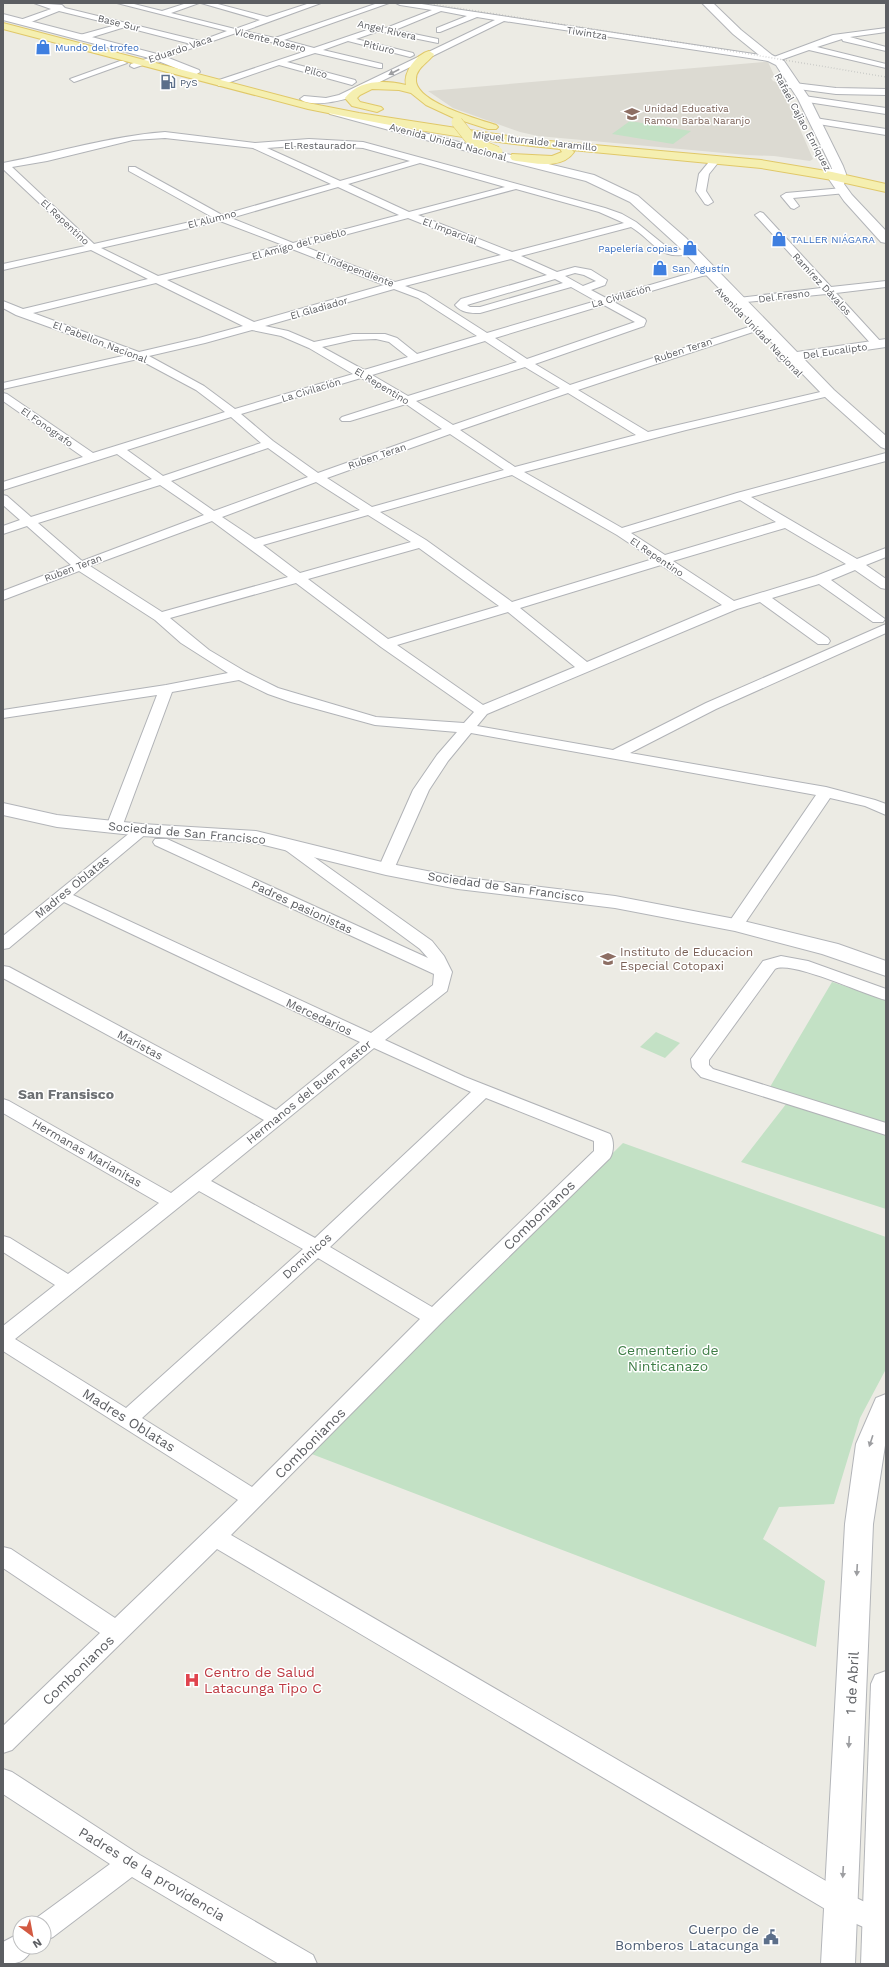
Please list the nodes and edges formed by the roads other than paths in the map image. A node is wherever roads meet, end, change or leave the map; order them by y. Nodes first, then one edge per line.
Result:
1 (38, 3) edge
2 (74, 3) edge
3 (121, 3) edge
4 (195, 3) edge
5 (205, 3) edge
6 (318, 3) edge
7 (385, 3) edge
8 (400, 3) edge
9 (707, 3) edge
10 (284, 4) dead end
11 (60, 8) junction
12 (302, 8) junction
13 (437, 11) dead end
14 (162, 13) junction
15 (475, 16) junction
16 (3, 17) edge
17 (340, 18) junction
18 (268, 20) junction
19 (501, 20) junction
20 (3, 22) edge
21 (23, 22) junction
22 (125, 24) junction
23 (3, 26) edge
24 (379, 28) junction
25 (885, 28) edge
26 (388, 30) junction
27 (440, 30) dead end
28 (235, 31) junction
29 (3, 32) edge
30 (826, 34) junction
31 (83, 37) junction
32 (836, 37) junction
33 (348, 39) junction
34 (274, 41) junction
35 (435, 41) dead end
36 (199, 43) junction
37 (799, 45) junction
38 (808, 47) junction
39 (886, 49) edge
40 (314, 50) junction
41 (429, 54) junction
42 (410, 55) dead end
43 (771, 59) junction
44 (145, 61) junction
45 (123, 63) junction
46 (280, 63) junction
47 (379, 66) dead end
48 (886, 66) edge
49 (191, 73) junction
50 (74, 80) dead end
51 (224, 82) junction
52 (791, 85) junction
53 (355, 86) junction
54 (886, 92) edge
55 (416, 93) junction
56 (304, 99) junction
57 (804, 99) junction
58 (326, 110) junction
59 (398, 110) dead end
60 (886, 111) edge
61 (423, 113) dead end
62 (811, 119) junction
63 (456, 121) junction
64 (886, 132) edge
65 (529, 138) junction
66 (255, 146) junction
67 (564, 146) junction
68 (610, 150) junction
69 (716, 159) junction
70 (521, 160) junction
71 (419, 161) junction
72 (4, 166) edge
73 (132, 169) dead end
74 (571, 173) junction
75 (838, 181) junction
76 (341, 184) junction
77 (886, 185) edge
78 (516, 187) junction
79 (886, 188) edge
80 (708, 202) dead end
81 (794, 206) dead end
82 (408, 215) junction
83 (760, 215) dead end
84 (221, 218) junction
85 (633, 224) junction
86 (885, 236) edge
87 (292, 246) junction
88 (92, 247) junction
89 (686, 252) junction
90 (512, 255) junction
91 (3, 267) edge
92 (706, 272) junction
93 (556, 275) junction
94 (157, 280) junction
95 (572, 284) junction
96 (886, 284) edge
97 (396, 285) junction
98 (583, 289) junction
99 (829, 290) junction
100 (603, 301) junction
101 (734, 302) junction
102 (3, 304) edge
103 (21, 312) junction
104 (3, 317) edge
105 (255, 327) junction
106 (755, 328) junction
107 (486, 337) junction
108 (882, 344) edge
109 (313, 346) junction
110 (141, 356) junction
111 (789, 357) junction
112 (415, 358) junction
113 (526, 363) junction
114 (362, 374) junction
115 (3, 386) edge
116 (568, 388) junction
117 (824, 394) junction
118 (3, 396) edge
119 (406, 400) junction
120 (233, 413) junction
121 (346, 419) dead end
122 (452, 430) junction
123 (647, 437) junction
124 (269, 444) junction
125 (886, 444) edge
126 (119, 450) junction
127 (886, 456) edge
128 (92, 458) junction
129 (513, 471) junction
130 (316, 477) junction
131 (162, 480) junction
132 (3, 486) edge
133 (741, 496) junction
134 (3, 499) edge
135 (370, 511) junction
136 (213, 516) junction
137 (30, 522) junction
138 (787, 523) junction
139 (3, 530) edge
140 (621, 532) junction
141 (421, 543) junction
142 (253, 544) junction
143 (886, 552) edge
144 (660, 560) junction
145 (79, 565) junction
146 (857, 565) junction
147 (299, 578) junction
148 (821, 579) junction
149 (886, 585) edge
150 (3, 596) edge
151 (762, 597) junction
152 (732, 606) junction
153 (511, 608) junction
154 (160, 617) junction
155 (882, 624) edge
156 (823, 641) dead end
157 (386, 644) junction
158 (584, 667) junction
159 (241, 675) junction
160 (166, 689) junction
161 (482, 711) junction
162 (3, 714) edge
163 (466, 728) junction
164 (614, 756) junction
165 (826, 792) junction
166 (3, 810) edge
167 (886, 810) edge
168 (114, 827) junction
169 (142, 830) junction
170 (161, 842) dead end
171 (284, 843) junction
172 (386, 869) junction
173 (61, 895) junction
174 (736, 925) junction
175 (3, 944) edge
176 (886, 969) edge
177 (3, 971) edge
178 (444, 972) junction
179 (886, 995) edge
180 (372, 1041) junction
181 (484, 1090) junction
182 (3, 1105) edge
183 (277, 1119) junction
184 (886, 1129) edge
185 (603, 1138) joint
186 (198, 1182) junction
187 (172, 1202) junction
188 (3, 1243) edge
189 (317, 1248) junction
190 (69, 1284) junction
191 (434, 1318) junction
192 (3, 1337) edge
193 (3, 1341) edge
194 (886, 1405) edge
195 (127, 1419) junction
196 (254, 1499) junction
197 (215, 1537) junction
198 (3, 1556) edge
199 (117, 1632) junction
200 (886, 1684) edge
201 (3, 1742) edge
202 (3, 1780) edge
203 (131, 1864) junction
204 (841, 1904) junction
205 (52, 1922) edge
206 (879, 1922) junction
207 (12, 1952) edge
208 (3, 1958) edge
209 (292, 1962) edge
210 (838, 1964) edge
211 (878, 1964) edge

1 - 11 street, Base Sur
2 - 11 street
3 - 14 street, Vicente Rosero
4 - 14 street
5 - 18 street
6 - 12 street, Eduardo Vaca
7 - 17 street
8 - 15 street, Tiwintza
9 - 43 main road
10 - 12 street
11 - 21 street
11 - 22 street, Base Sur
12 - 18 street, Eduardo Vaca
13 - 26 street
14 - 22 street
14 - 28 street, Vicente Rosero
15 - 19 street, Tiwintza
15 - 27 street
16 - 21 main road, Miguel Iturralde Jaramillo
17 - 24 street, Angel Rivera
17 - 34 street
18 - 28 street, Eduardo Vaca
19 - 41 street
19 - 43 street, Tiwintza
20 - 44 main road, Miguel Iturralde Jaramillo
21 - 31 main road, Miguel Iturralde Jaramillo
22 - 31 street
22 - 36 street, Base Sur
23 - 44 main road, Miguel Iturralde Jaramillo
24 - 26 street, Angel Rivera
24 - 33 street
25 - 30 street
25 - 32 street
26 - 35 street, Angel Rivera
28 - 34 street, Vicente Rosero
28 - 36 street, Eduardo Vaca
29 - 45 main road, Miguel Iturralde Jaramillo
30 - 32 street
30 - 37 street
31 - 44 main road, Miguel Iturralde Jaramillo
32 - 38 street
32 - 39 street
33 - 40 street
33 - 42 street, Pitiuro
34 - 40 street, Vicente Rosero
36 - 44 street, Eduardo Vaca
37 - 38 street
37 - 43 street
38 - 43 street
38 - 48 street
40 - 46 street
40 - 47 street, Vicente Rosero
41 -> 53 street
41 - 55 main road
43 - 52 main road, Rafael Cajiao Enríquez
44 - 45 main road, Miguel Iturralde Jaramillo
44 - 49 main road, Miguel Iturralde Jaramillo
44 - 49 main road, Miguel Iturralde Jaramillo
45 - 50 street
46 - 51 street
46 - 53 street, Pilco
49 - 51 main road, Miguel Iturralde Jaramillo
51 - 56 main road, Miguel Iturralde Jaramillo
51 - 58 main road, Miguel Iturralde Jaramillo
52 - 54 street
52 - 57 main road, Rafael Cajiao Enríquez
52 - 62 main road, Rafael Cajiao Enríquez
53 - 55 main road
53 - 56 street
53 - 59 main road
55 - 63 main road
55 - 65 main road
56 - 65 main road, Miguel Iturralde Jaramillo
57 - 60 street
57 - 62 main road, Rafael Cajiao Enríquez
58 - 67 main road, Miguel Iturralde Jaramillo
58 - 70 main road, Avenida Unidad Nacional
61 - 63 main road
62 - 64 street
62 - 75 main road, Rafael Cajiao Enríquez
63 - 70 main road, bridge
65 - 75 main road, Miguel Iturralde Jaramillo
66 - 71 street, El Restaurador
66 - 72 street, El Restaurador
66 - 76 street, El Imparcial
67 - 68 main road, Miguel Iturralde Jaramillo
67 - 70 main road
68 - 69 main road, Miguel Iturralde Jaramillo
68 - 74 main road
69 - 75 main road, Miguel Iturralde Jaramillo
69 - 80 street
70 - 74 main road, Avenida Unidad Nacional
71 - 76 street, El Alumno
71 - 78 street, El Restaurador
72 - 88 street, El Repentino
73 - 84 street, El Independiente
74 - 89 main road, Avenida Unidad Nacional
75 - 77 main road, Miguel Iturralde Jaramillo
75 - 79 main road
75 - 81 street
75 - 86 main road, Rafael Cajiao Enríquez
76 - 82 street, El Imparcial
76 - 84 street, El Alumno
78 - 82 street, El Amigo del Pueblo
78 - 85 street, El Restaurador
82 - 87 street, El Amigo del Pueblo
82 - 90 street, El Imparcial
83 - 99 street, Ramírez Dávalos
84 - 87 street, El Independiente
84 - 88 street, El Alumno
85 - 89 street, El Restaurador
85 - 90 street, El Gladiador
87 - 94 street, El Amigo del Pueblo
87 - 97 street, El Independiente
88 - 91 street, El Alumno
88 - 94 street, El Repentino
89 - 92 main road, Avenida Unidad Nacional
90 - 93 street, El Imparcial
90 - 97 street, El Gladiador
92 - 100 street, La Civilación
92 - 101 main road, Avenida Unidad Nacional
93 - 95 street, El Imparcial
93 - 95 street
93 - 98 street
94 - 103 street, El Amigo del Pueblo
94 - 105 street, El Repentino
95 - 98 street, El Imparcial
96 - 99 street, Del Fresno
97 - 105 street, El Gladiador
97 - 107 street, El Independiente
98 - 100 street, El Imparcial
99 - 101 street, Del Fresno
99 - 108 street, Ramírez Dávalos
100 - 107 street, La Civilación
100 - 113 street, El Imparcial
101 - 106 main road, Avenida Unidad Nacional
101 - 111 main road, Avenida Unidad Nacional
102 - 103 street, El Pabellon Nacional
103 - 104 street
103 - 110 street, El Pabellon Nacional
105 - 109 street, El Repentino
105 - 110 street, El Gladiador
106 - 111 main road, Avenida Unidad Nacional
106 - 116 street, Ruben Teran
107 - 112 street, La Civilación
107 - 113 street, El Independiente
108 - 111 main road, Del Eucalipto
109 - 112 street
109 - 114 street, El Repentino
110 - 115 street, El Gladiador
110 - 120 street, El Pabellon Nacional
111 - 117 main road, Avenida Unidad Nacional
112 - 114 street, La Civilación
113 - 116 street, El Independiente
113 - 119 street
114 - 119 street, El Repentino
114 - 120 street, La Civilación
116 - 122 street, Ruben Teran
116 - 123 street, El Independiente
117 - 123 street
117 - 125 main road, Avenida Unidad Nacional
117 - 127 main road, Avenida Unidad Nacional
118 - 128 street, El Fonografo
119 - 121 street
119 - 122 street, El Repentino
120 - 124 street, El Pabellon Nacional
120 - 126 street, La Civilación
122 - 129 street, El Repentino
122 - 130 street, Ruben Teran
123 - 129 street
124 - 130 street, El Pabellon Nacional
124 - 131 street
126 - 128 street, La Civilación
126 - 131 street
127 - 133 street
128 - 132 street, La Civilación
129 - 135 street
129 - 140 street, El Repentino
130 - 135 street, El Pabellon Nacional
130 - 136 street, Ruben Teran
131 - 136 street
131 - 137 street
133 - 138 street
133 - 140 street
134 - 137 street
135 - 141 street, El Pabellon Nacional
135 - 142 street
136 - 142 street
136 - 145 street, Ruben Teran
137 - 139 street
137 - 145 street
138 - 144 street
138 - 146 street
140 - 144 street, El Repentino
141 - 147 street
141 - 153 street, El Pabellon Nacional
142 - 147 street
143 - 146 street
144 - 152 street, El Repentino
144 - 153 street
145 - 150 street, Ruben Teran
145 - 154 street
146 - 148 street
146 - 149 street
147 - 154 street
147 - 157 street
148 - 151 street
148 - 155 street
151 - 152 street
151 - 156 street
152 - 158 street
153 - 157 street
153 - 158 street, El Pabellon Nacional
154 - 159 street
155 - 164 street
157 - 161 street
158 - 161 street
159 - 160 street
159 - 163 street
160 - 162 street
160 - 168 street
161 - 163 street
163 - 164 street
163 - 172 street
164 - 165 street
165 - 167 street
165 - 174 street
166 - 168 main road, Sociedad de San Francisco
168 - 169 main road, Sociedad de San Francisco
169 - 171 main road, Sociedad de San Francisco
169 - 173 street, Madres Oblatas
170 - 178 street, Padres pasionistas
171 - 172 main road, Sociedad de San Francisco
171 - 178 street
172 - 174 main road, Sociedad de San Francisco
173 - 175 street, Madres Oblatas
173 - 180 street, Mercedarios
174 - 176 main road, Sociedad de San Francisco
177 - 183 street, Maristas
178 - 180 street, Hermanos del Buen Pastor
179 - 184 street
180 - 181 street, Mercedarios
180 - 183 street, Hermanos del Buen Pastor
181 - 185 street, Mercedarios
181 - 189 street, Dominicos
182 - 187 street, Hermanas Marianitas
183 - 186 street, Hermanos del Buen Pastor
185 - 191 street, Combonianos
186 - 187 street, Hermanos del Buen Pastor
186 - 189 street
187 - 190 street, Hermanos del Buen Pastor
188 - 190 street
189 - 191 street
189 - 195 street, Dominicos
190 - 192 street, Hermanos del Buen Pastor
191 - 196 street, Combonianos
193 - 195 street, Madres Oblatas
194 -> 204 main road, 1 de Abril
195 - 196 street, Madres Oblatas
196 - 197 street, Combonianos
197 - 199 street, Combonianos
197 - 204 street
198 - 199 street
199 - 201 street, Combonianos
200 - 206 main road
202 - 203 street, Padres de la providencia
203 - 205 street
203 - 209 street, Padres de la providencia
204 - 206 street
204 - 210 main road, 1 de Abril
206 - 211 main road
207 - 208 street

